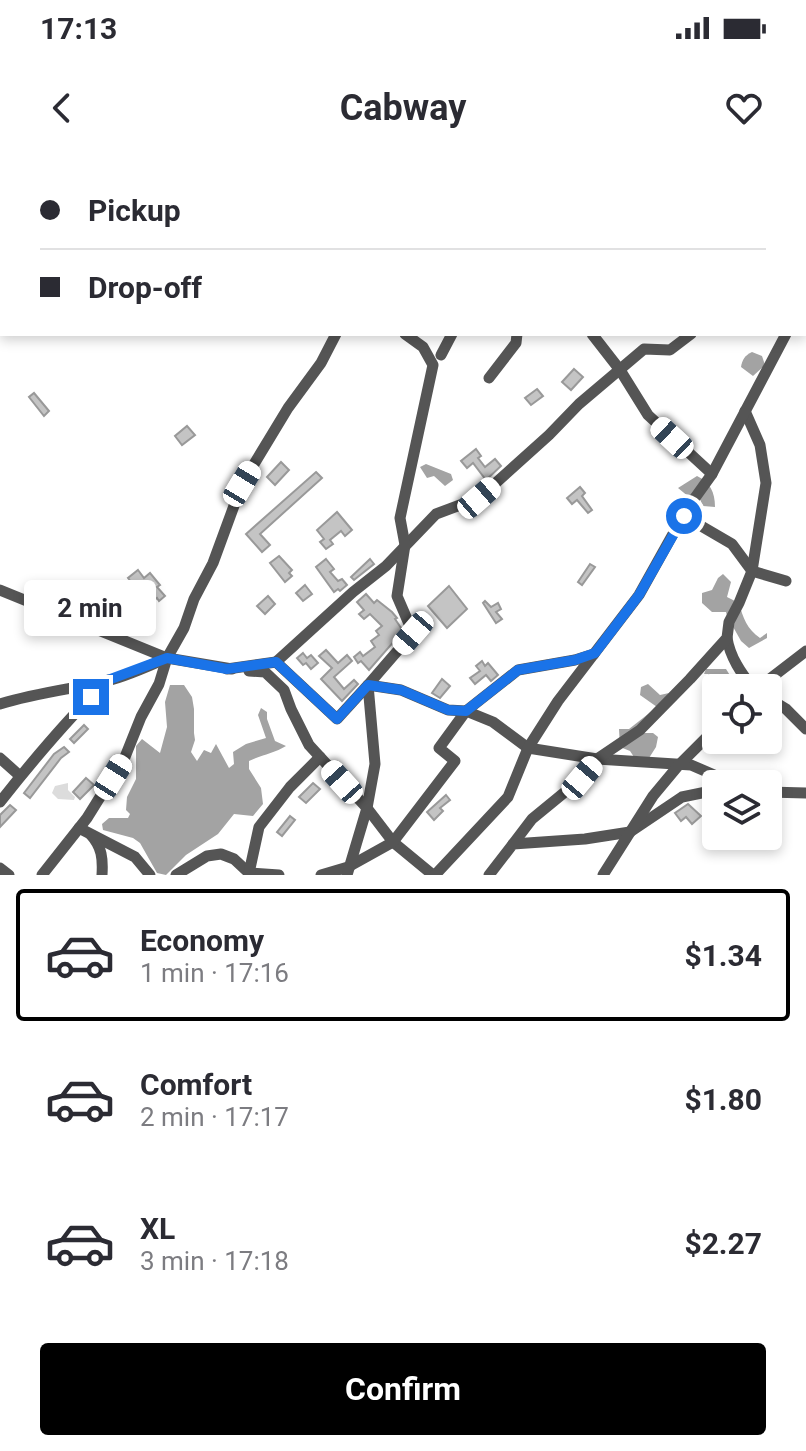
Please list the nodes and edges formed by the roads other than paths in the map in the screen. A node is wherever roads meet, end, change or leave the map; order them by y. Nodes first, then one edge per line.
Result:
1 (335, 336) edge
2 (408, 336) edge
3 (451, 336) edge
4 (517, 336) edge
5 (594, 336) edge
6 (688, 336) edge
7 (785, 336) edge
8 (441, 355) dead end
9 (620, 370) junction
10 (489, 378) dead end
11 (745, 411) junction
12 (712, 474) junction
13 (684, 516) junction
14 (405, 545) junction
15 (752, 571) junction
16 (786, 581) dead end
17 (0, 590) edge
18 (727, 638) junction
19 (806, 651) edge
20 (595, 653) junction
21 (167, 658) junction
22 (276, 662) junction
23 (227, 669) junction
24 (742, 674) edge
25 (775, 674) edge
26 (108, 680) junction
27 (368, 685) junction
28 (0, 704) edge
29 (782, 707) edge
30 (466, 711) junction
31 (806, 729) edge
32 (702, 742) edge
33 (528, 748) junction
34 (320, 757) junction
35 (0, 758) edge
36 (597, 759) junction
37 (678, 766) junction
38 (703, 770) edge
39 (20, 776) junction
40 (782, 792) edge
41 (702, 793) edge
42 (806, 793) edge
43 (0, 802) edge
44 (367, 808) junction
45 (85, 831) junction
46 (630, 832) junction
47 (393, 842) junction
48 (513, 844) junction
49 (0, 868) edge
50 (347, 871) edge
51 (250, 874) edge
52 (9, 875) edge
53 (42, 875) edge
54 (102, 875) edge
55 (150, 875) edge
56 (176, 875) edge
57 (279, 875) edge
58 (321, 875) edge
59 (434, 875) edge
60 (489, 875) edge
61 (603, 875) edge

1 - 21 street
2 - 14 street
3 - 8 street
4 - 10 street
5 - 9 street
6 - 9 street
7 - 11 street
9 - 12 street
9 - 14 street
11 - 12 street
11 - 15 street
12 - 13 street
13 - 15 street
13 - 20 street
14 - 22 street
14 - 27 street
15 - 16 street
15 - 18 street
17 - 21 street
18 - 24 street
18 - 36 street
19 - 25 street
20 - 30 street
20 - 33 street
21 - 23 street
21 - 26 street
21 - 45 street
22 - 23 street
22 - 27 street
23 - 34 street
26 - 28 street
26 - 39 street
27 - 30 street
27 - 44 street
29 - 31 street
30 - 33 street
30 - 47 street
32 - 37 street
33 - 36 street
33 - 59 street
34 - 44 street
34 - 51 street
35 - 39 street
36 - 37 street
36 - 48 street
37 - 38 street
37 - 46 street
39 - 43 street
40 - 42 street
41 - 46 street
44 - 47 street
44 - 50 street
45 - 53 street
45 - 54 street
45 - 55 street
46 - 48 street
46 - 61 street
47 - 50 street
47 - 59 street
48 - 60 street
49 - 52 street
50 - 58 street
51 - 56 street
51 - 57 street

